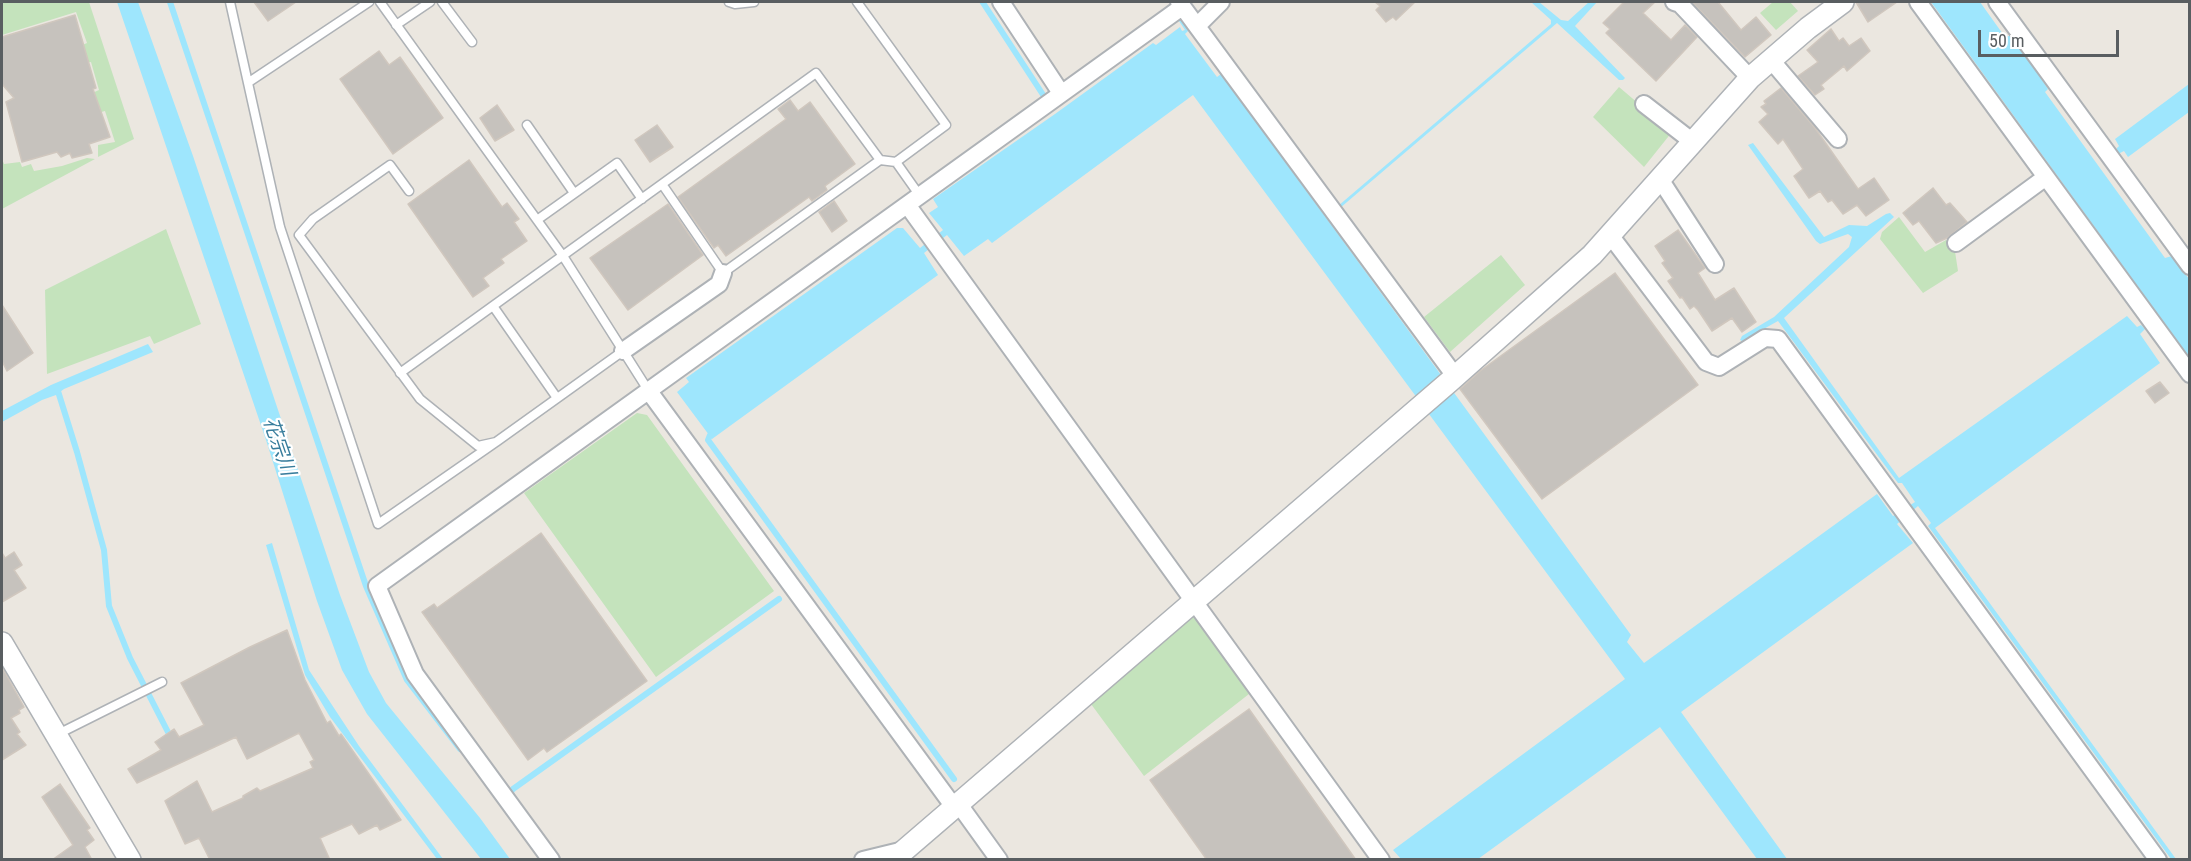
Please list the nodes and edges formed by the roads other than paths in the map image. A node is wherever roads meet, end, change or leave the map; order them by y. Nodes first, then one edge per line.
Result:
1 (230, 2) edge
2 (369, 2) edge
3 (380, 2) edge
4 (430, 2) edge
5 (442, 2) edge
6 (729, 2) edge
7 (754, 2) edge
8 (857, 2) edge
9 (1001, 2) edge
10 (1221, 2) edge
11 (1674, 2) edge
12 (1843, 2) edge
13 (1918, 2) edge
14 (1997, 2) edge
15 (1180, 4) edge
16 (396, 25) junction
17 (1197, 26) junction
18 (471, 42) dead end
19 (1771, 60) junction
20 (1750, 78) junction
21 (249, 82) junction
22 (1061, 93) junction
23 (1644, 104) dead end
24 (527, 125) dead end
25 (1838, 139) dead end
26 (1693, 142) junction
27 (880, 160) junction
28 (896, 162) junction
29 (2046, 177) junction
30 (1660, 179) junction
31 (663, 184) junction
32 (409, 191) dead end
33 (574, 193) junction
34 (642, 199) junction
35 (914, 201) junction
36 (537, 220) junction
37 (1610, 235) junction
38 (1956, 243) dead end
39 (563, 256) junction
40 (1715, 264) dead end
41 (2190, 266) edge
42 (723, 273) junction
43 (493, 306) junction
44 (623, 351) junction
45 (400, 373) junction
46 (2190, 374) edge
47 (1452, 379) junction
48 (648, 390) junction
49 (557, 398) junction
50 (496, 442) junction
51 (1193, 600) junction
52 (2, 643) edge
53 (7, 666) edge
54 (162, 682) dead end
55 (56, 735) junction
56 (956, 805) junction
57 (898, 855) edge
58 (130, 860) edge
59 (550, 860) edge
60 (863, 860) edge
61 (999, 860) edge
62 (1381, 860) edge
63 (2158, 860) edge

1 - 21 lane
2 - 21 lane
3 - 16 lane
4 - 16 lane
5 - 18 lane
6 - 7 lane
8 - 28 lane
9 - 22 street
10 - 17 street
11 - 20 street
12 - 19 street
13 - 29 street
14 - 41 street
15 - 17 street
15 - 22 street
16 - 36 lane
17 - 47 street
19 - 20 street
19 - 25 street
20 - 26 street
21 - 50 lane
22 - 35 street
23 - 26 street
24 - 33 lane
26 - 30 street
27 - 28 lane
27 - 31 lane
27 - 42 lane
28 - 35 lane
29 - 38 street
29 - 46 street
30 - 37 street
30 - 40 street
31 - 34 lane
31 - 42 lane
32 - 45 lane
33 - 34 lane
33 - 36 lane
34 - 39 lane
35 - 48 street
35 - 51 street
36 - 39 lane
37 - 47 street
37 - 63 street
39 - 43 lane
39 - 44 lane
42 - 44 street
43 - 45 lane
43 - 49 lane
44 - 48 lane
44 - 49 lane
45 - 50 lane
47 - 51 street
48 - 56 street
48 - 59 street
49 - 50 lane
51 - 56 street
51 - 62 street
52 - 53 street
53 - 55 street
54 - 55 lane
55 - 58 street
56 - 57 street
56 - 61 street
57 - 60 street

